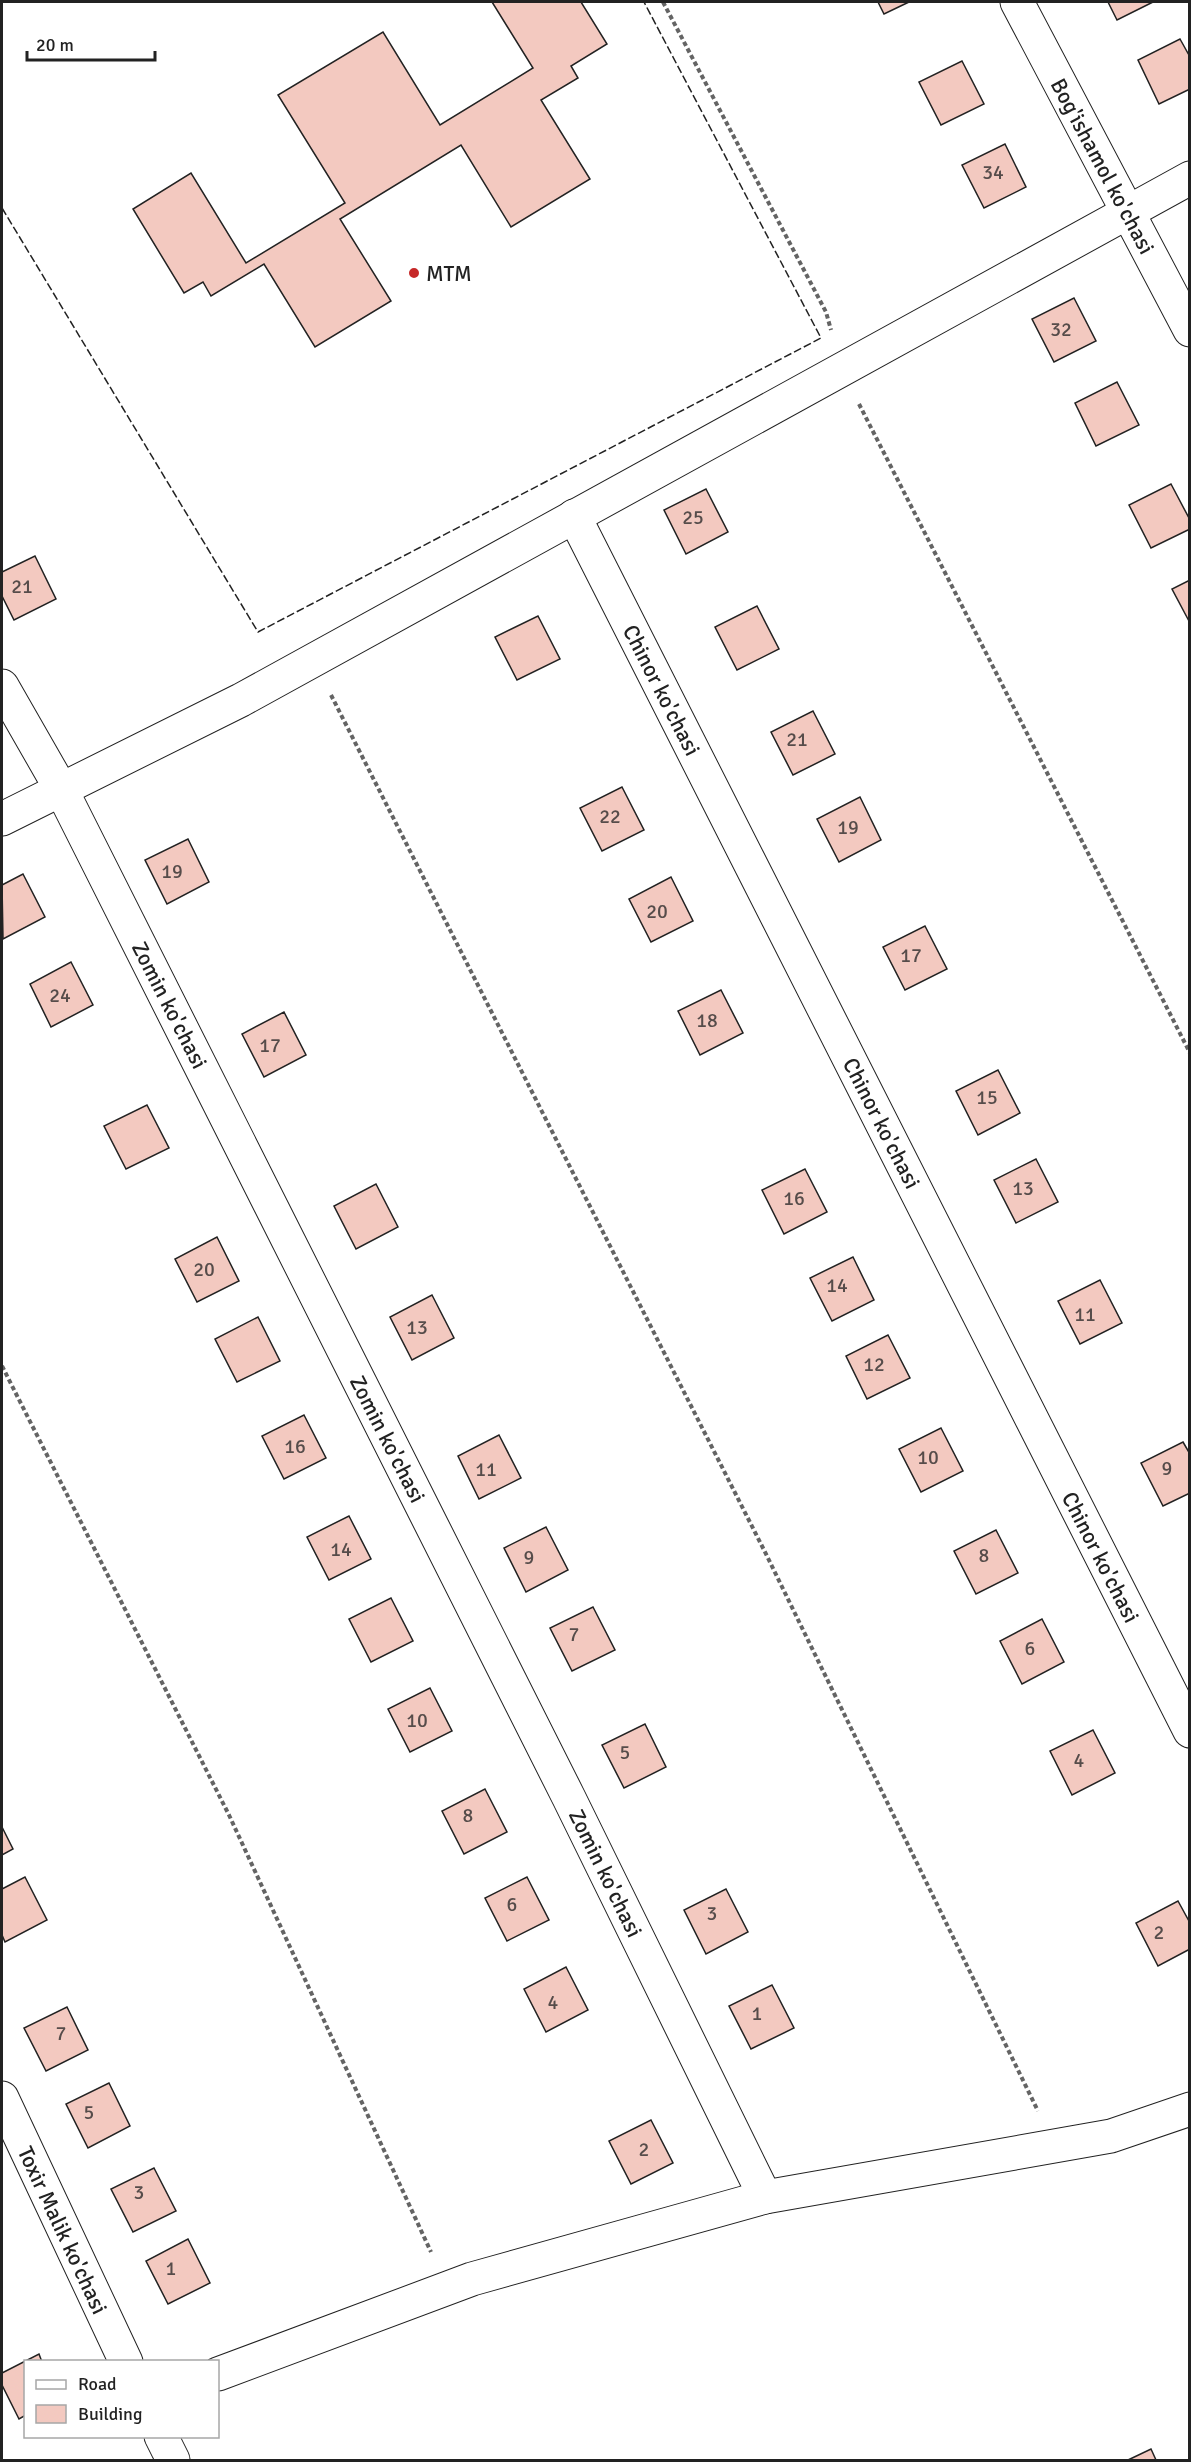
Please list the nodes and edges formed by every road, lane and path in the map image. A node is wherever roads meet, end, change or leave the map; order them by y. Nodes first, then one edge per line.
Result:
1 (663, 2) edge
2 (1017, 2) edge
3 (1190, 178) edge
4 (1127, 212) junction
5 (1190, 330) edge
6 (841, 369) junction
7 (574, 516) junction
8 (313, 660) junction
9 (2, 686) edge
10 (61, 789) junction
11 (2, 819) edge
12 (1190, 1053) edge
13 (2, 1366) edge
14 (1190, 1731) edge
15 (2, 2098) edge
16 (1190, 2109) edge
17 (1055, 2146) junction
18 (765, 2197) junction
19 (448, 2288) junction
20 (126, 2360) edge
21 (219, 2374) edge
22 (162, 2438) edge
23 (173, 2460) edge

1 - 6 path
2 - 4 street, Bog'ishamol ko'chasi
3 - 4 street
4 - 5 street, Bog'ishamol ko'chasi
4 - 6 street
6 - 7 street
6 - 12 path
7 - 8 street
7 - 14 street, Chinor ko'chasi
8 - 10 street
8 - 17 path
9 - 10 street, Zomin ko'chasi
10 - 11 street
10 - 18 street, Zomin ko'chasi
13 - 19 path
15 - 20 street, Toxir Malik ko'chasi
16 - 17 street
17 - 18 street
18 - 19 street
19 - 21 street
22 - 23 street

